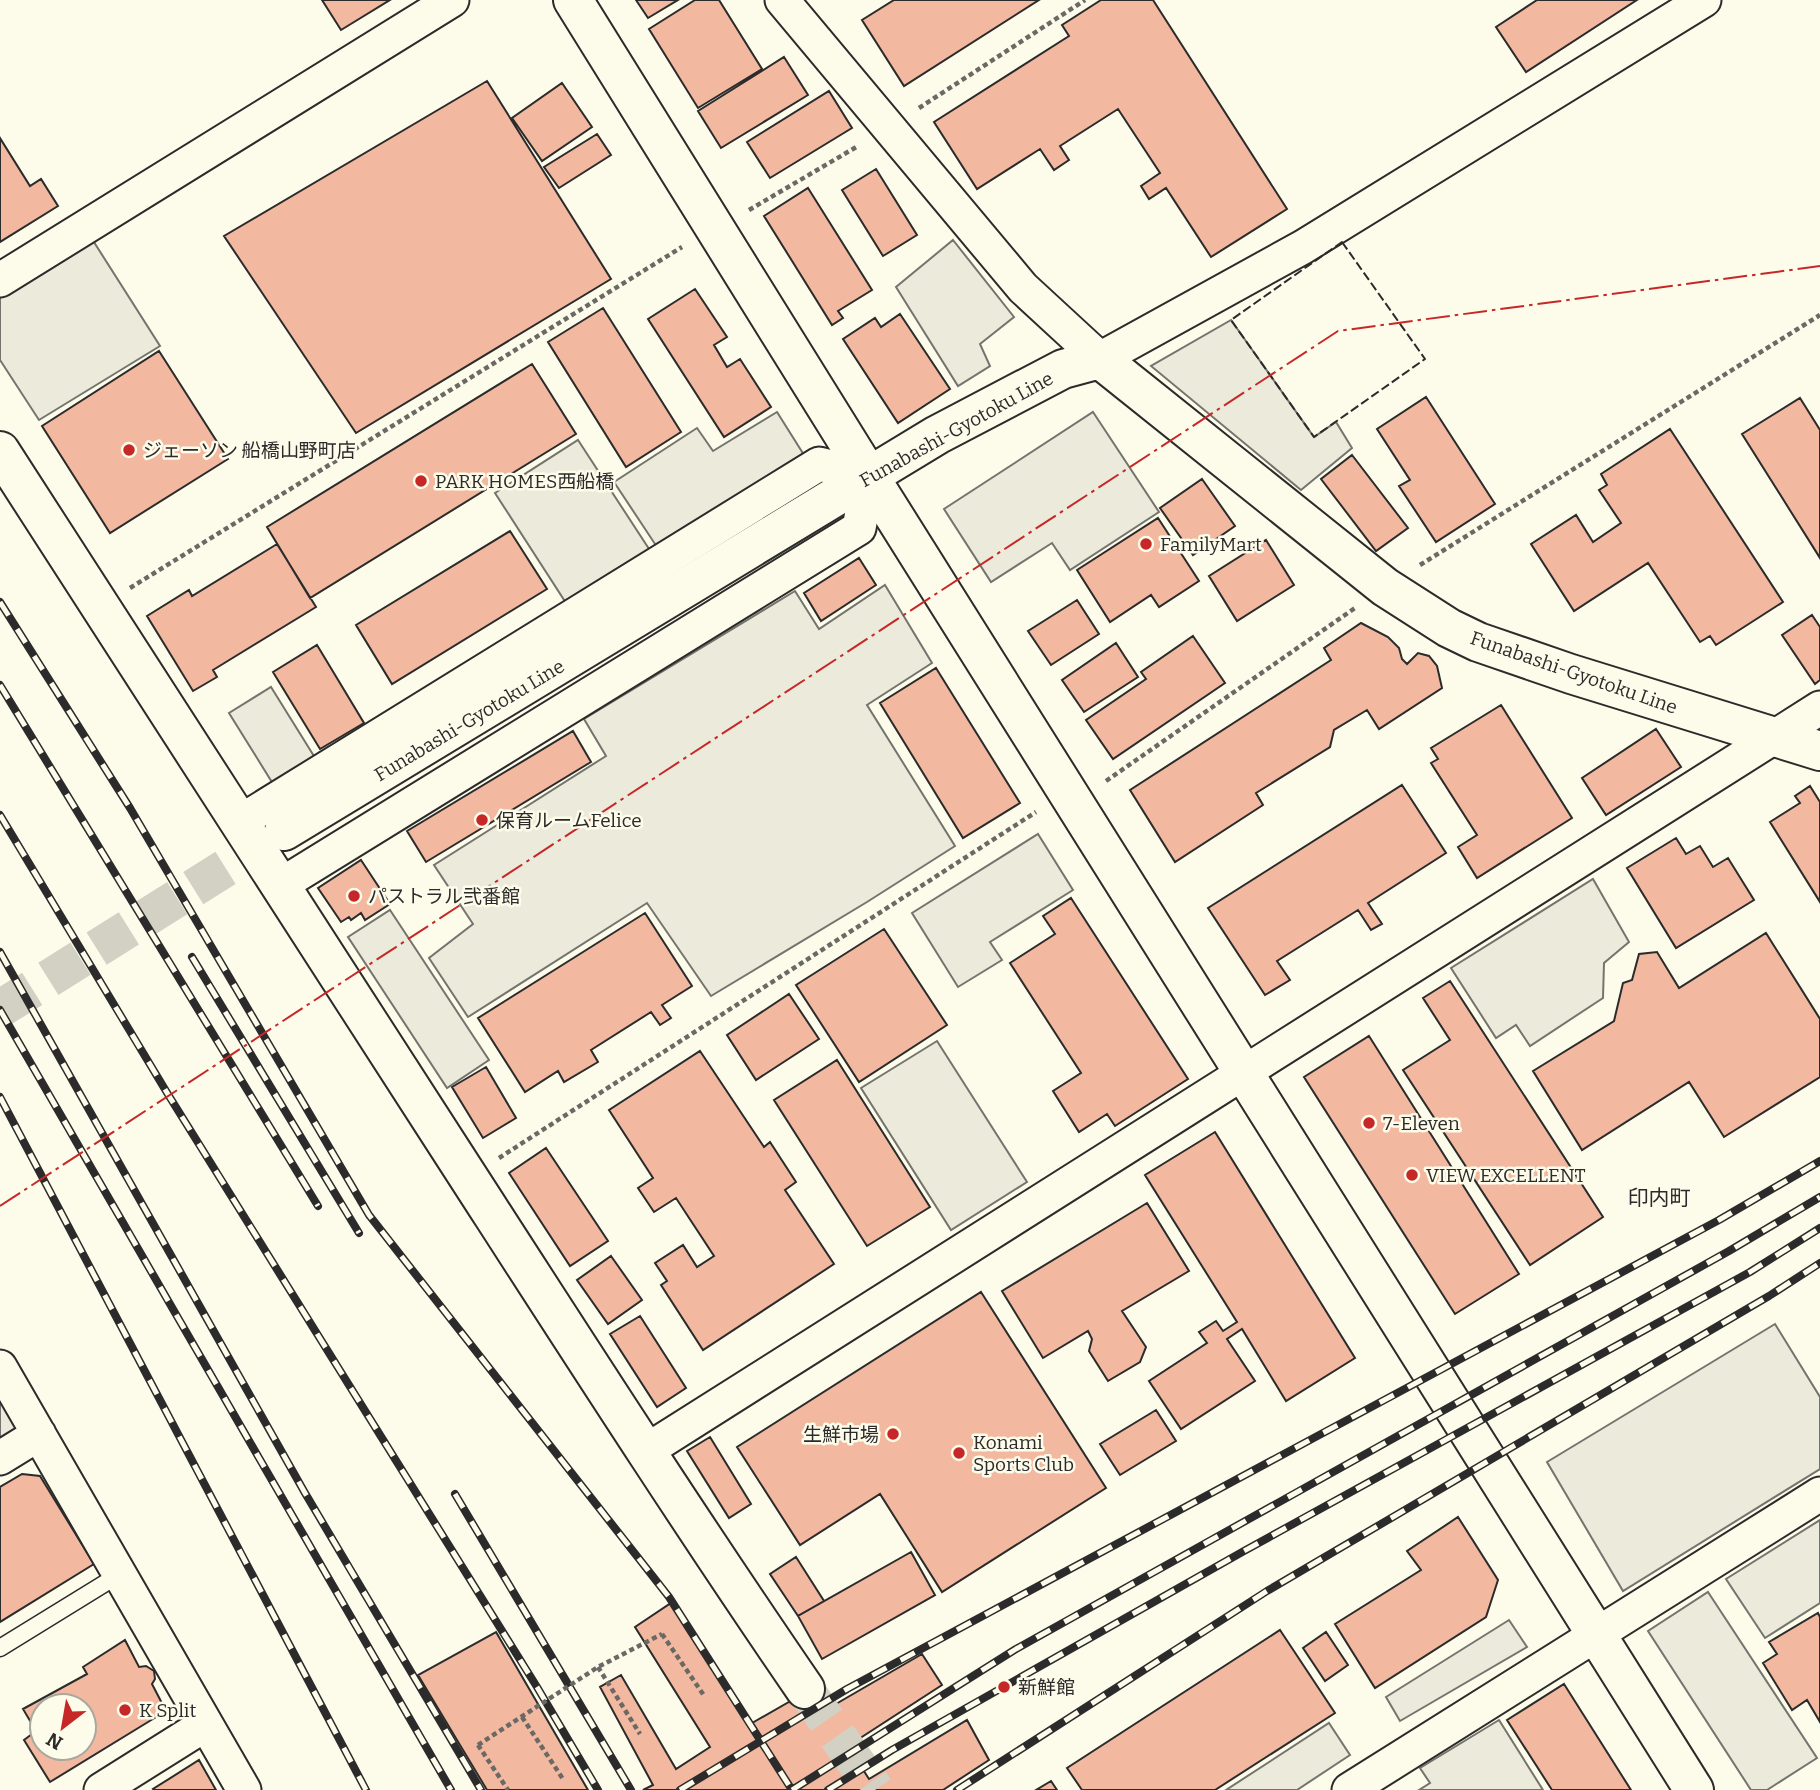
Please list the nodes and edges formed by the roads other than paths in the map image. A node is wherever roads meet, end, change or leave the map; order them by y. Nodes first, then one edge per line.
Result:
1 (452, 0) edge
2 (573, 0) edge
3 (782, 0) edge
4 (1704, 0) edge
5 (0, 280) edge
6 (1100, 359) junction
7 (0, 451) edge
8 (869, 476) junction
9 (1820, 708) edge
10 (1773, 737) junction
11 (1820, 751) edge
12 (238, 823) junction
13 (284, 831) tunnel mouth
14 (279, 886) junction
15 (1244, 1074) junction
16 (0, 1367) edge
17 (39, 1434) junction
18 (646, 1451) junction
19 (0, 1458) edge
20 (1820, 1494) edge
21 (120, 1574) junction
22 (1597, 1633) junction
23 (0, 1648) edge
24 (805, 1689) tunnel mouth
25 (206, 1724) junction
26 (101, 1790) edge
27 (244, 1790) edge
28 (1349, 1790) edge
29 (1694, 1790) edge

1 - 5 street
2 - 8 street
3 - 6 street
4 - 6 street
6 - 8 street, Funabashi-Gyotoku Line
6 - 10 street, Funabashi-Gyotoku Line
7 - 12 street
8 - 12 street
8 - 13 street, Funabashi-Gyotoku Line
8 - 14 street
8 - 15 street
9 - 10 street
10 - 11 street, Funabashi-Gyotoku Line
10 - 15 street
12 - 14 street
14 - 18 street
15 - 18 street
15 - 22 street
16 - 17 street
17 - 19 street
17 - 21 street
18 - 24 street
20 - 22 street
21 - 23 lane
21 - 25 street
22 - 28 street
22 - 29 street
25 - 26 street
25 - 27 street

